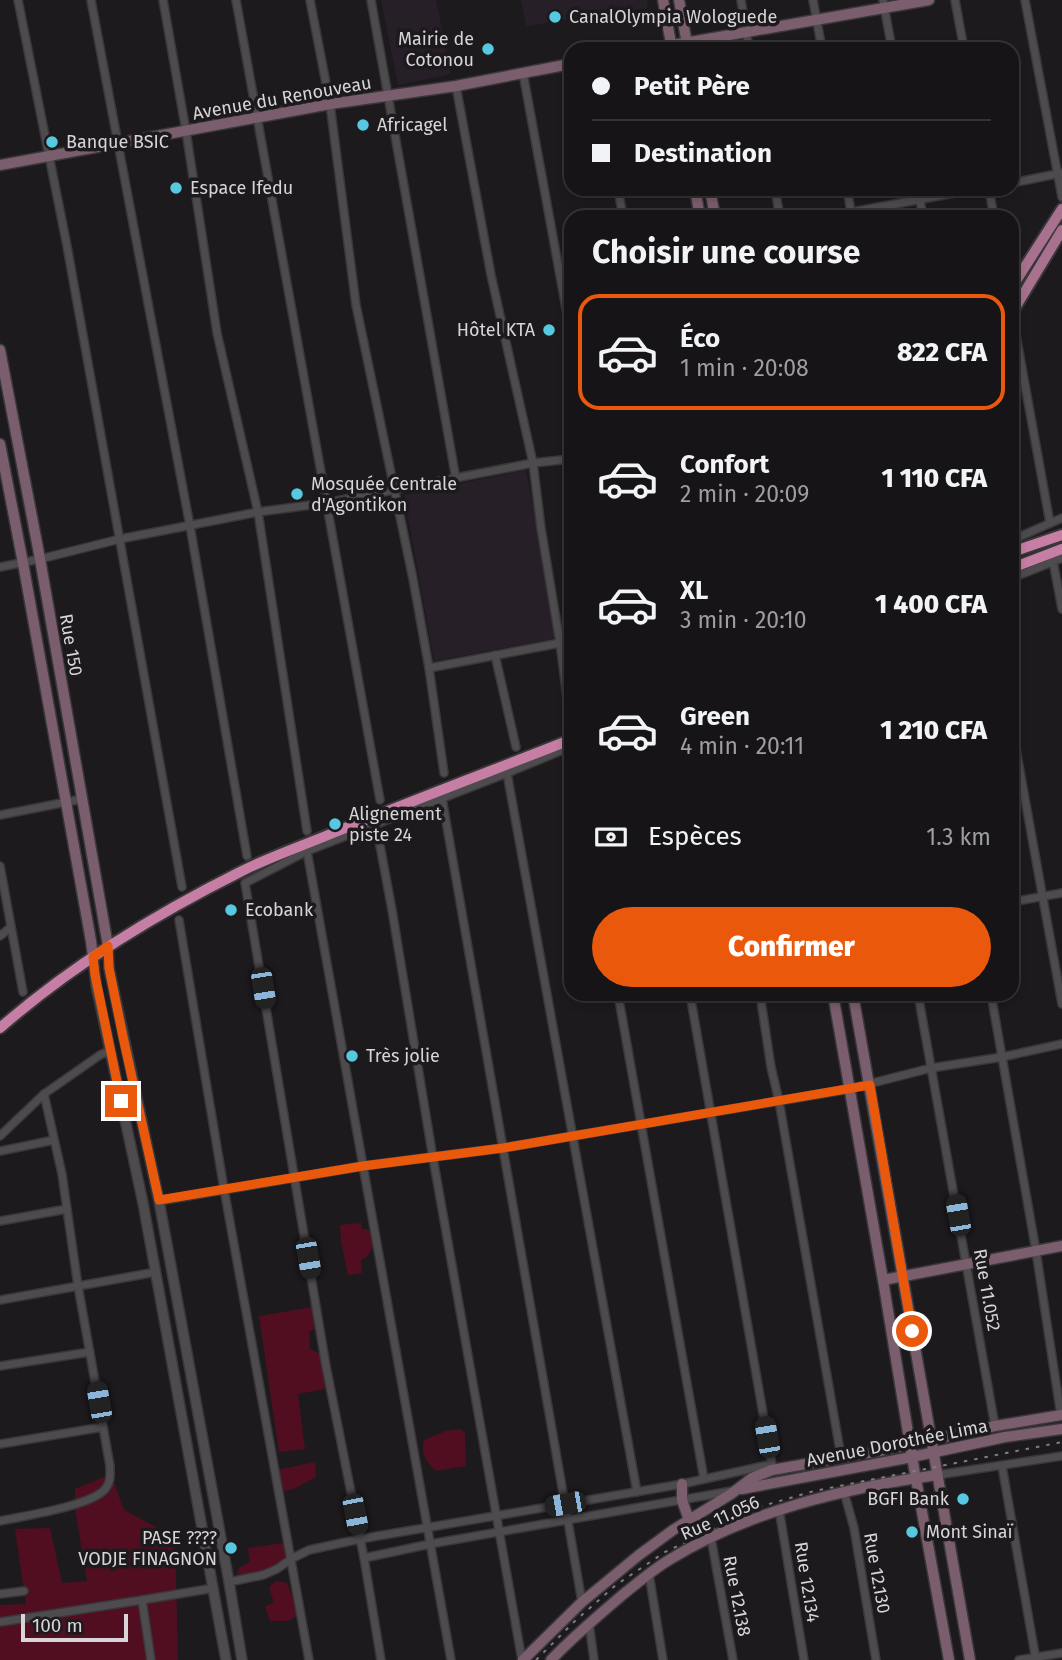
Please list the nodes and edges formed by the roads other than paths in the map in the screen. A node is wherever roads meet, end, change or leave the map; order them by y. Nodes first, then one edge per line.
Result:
1 (18, 0) edge
2 (91, 0) edge
3 (163, 0) edge
4 (236, 0) edge
5 (310, 0) edge
6 (371, 0) edge
7 (663, 0) edge
8 (679, 0) edge
9 (741, 0) edge
10 (813, 0) edge
11 (929, 0) edge
12 (955, 0) edge
13 (1025, 0) edge
14 (884, 4) edge
15 (816, 20) junction
16 (746, 32) junction
17 (671, 42) edge
18 (686, 42) edge
19 (704, 42) edge
20 (748, 42) edge
21 (821, 42) edge
22 (891, 42) edge
23 (963, 42) edge
24 (564, 65) edge
25 (523, 73) junction
26 (456, 86) junction
27 (388, 95) junction
28 (330, 104) junction
29 (257, 118) junction
30 (187, 131) junction
31 (117, 144) junction
32 (49, 156) junction
33 (0, 165) edge
34 (1060, 174) edge
35 (1019, 182) edge
36 (919, 196) edge
37 (940, 196) edge
38 (1062, 197) edge
39 (920, 200) junction
40 (1062, 209) edge
41 (874, 210) edge
42 (922, 210) edge
43 (1062, 230) edge
44 (1019, 276) edge
45 (564, 297) edge
46 (1019, 301) edge
47 (1019, 352) edge
48 (1, 356) edge
49 (0, 444) edge
50 (564, 460) edge
51 (533, 463) junction
52 (456, 479) junction
53 (395, 489) junction
54 (327, 503) junction
55 (258, 512) junction
56 (1062, 518) edge
57 (1050, 523) junction
58 (190, 526) junction
59 (1062, 535) edge
60 (1019, 537) edge
61 (120, 538) junction
62 (1062, 549) edge
63 (1019, 550) edge
64 (1062, 558) edge
65 (40, 559) junction
66 (1054, 561) junction
67 (23, 563) junction
68 (1019, 565) edge
69 (0, 567) edge
70 (1019, 575) edge
71 (1062, 609) edge
72 (560, 643) junction
73 (495, 654) junction
74 (429, 668) junction
75 (564, 674) edge
76 (564, 742) edge
77 (516, 747) dead end
78 (564, 749) edge
79 (1019, 765) edge
80 (444, 773) dead end
81 (507, 773) junction
82 (442, 798) junction
83 (82, 799) junction
84 (380, 800) dead end
85 (66, 803) junction
86 (0, 815) edge
87 (376, 824) junction
88 (307, 831) dead end
89 (307, 851) junction
90 (247, 856) dead end
91 (0, 866) edge
92 (182, 887) dead end
93 (1062, 893) edge
94 (1043, 897) junction
95 (1019, 901) edge
96 (178, 920) dead end
97 (11, 927) junction
98 (0, 936) edge
99 (108, 946) junction
100 (93, 957) junction
101 (23, 992) dead end
102 (619, 1001) edge
103 (691, 1001) edge
104 (761, 1001) edge
105 (834, 1001) edge
106 (854, 1001) edge
107 (919, 1001) edge
108 (992, 1001) edge
109 (1062, 1004) edge
110 (0, 1028) edge
111 (1062, 1044) edge
112 (111, 1051) junction
113 (1002, 1057) junction
114 (931, 1068) junction
115 (870, 1085) junction
116 (849, 1089) junction
117 (44, 1094) junction
118 (779, 1101) junction
119 (710, 1113) junction
120 (641, 1124) junction
121 (0, 1136) edge
122 (573, 1136) junction
123 (54, 1140) junction
124 (503, 1148) junction
125 (0, 1151) edge
126 (433, 1158) junction
127 (363, 1166) junction
128 (295, 1177) junction
129 (224, 1189) junction
130 (159, 1200) junction
131 (67, 1209) junction
132 (0, 1221) edge
133 (1062, 1246) edge
134 (1036, 1251) junction
135 (967, 1264) junction
136 (156, 1272) junction
137 (902, 1276) junction
138 (883, 1280) junction
139 (78, 1286) junction
140 (0, 1300) edge
141 (90, 1352) junction
142 (0, 1366) edge
143 (1062, 1415) edge
144 (995, 1426) junction
145 (103, 1427) junction
146 (1062, 1429) edge
147 (932, 1439) junction
148 (0, 1444) edge
149 (910, 1444) junction
150 (933, 1452) junction
151 (841, 1456) junction
152 (1062, 1456) edge
153 (912, 1457) junction
154 (1002, 1466) junction
155 (772, 1467) junction
156 (937, 1475) junction
157 (916, 1478) junction
158 (704, 1479) junction
159 (682, 1484) junction
160 (738, 1490) junction
161 (636, 1492) junction
162 (844, 1492) junction
163 (682, 1500) junction
164 (565, 1504) junction
165 (779, 1509) junction
166 (497, 1516) junction
167 (568, 1520) junction
168 (690, 1520) junction
169 (0, 1521) edge
170 (427, 1528) junction
171 (500, 1532) junction
172 (710, 1538) junction
173 (360, 1539) junction
174 (430, 1544) junction
175 (364, 1558) junction
176 (290, 1559) junction
177 (649, 1574) junction
178 (229, 1582) junction
179 (214, 1588) junction
180 (24, 1591) dead end
181 (0, 1594) edge
182 (142, 1600) junction
183 (582, 1602) junction
184 (1, 1622) edge
185 (589, 1623) junction
186 (1062, 1653) edge
187 (1036, 1659) edge
188 (151, 1660) edge
189 (226, 1660) edge
190 (242, 1660) edge
191 (309, 1660) edge
192 (381, 1660) edge
193 (451, 1660) edge
194 (523, 1660) edge
195 (551, 1660) edge
196 (594, 1660) edge
197 (663, 1660) edge
198 (733, 1660) edge
199 (804, 1660) edge
200 (876, 1660) edge
201 (949, 1660) edge
202 (970, 1660) edge
203 (1018, 1660) edge

1 - 32 street
2 - 31 street
3 - 30 street
4 - 29 street
5 - 28 street
6 - 27 street
7 - 17 main road
8 - 18 main road
9 - 16 street
10 - 15 street
11 - 14 main road
12 - 23 street
13 - 34 street
14 - 15 main road
14 - 22 street
15 - 16 main road
15 - 21 street
16 - 19 main road
16 - 20 street
24 - 25 main road, Avenue du Renouveau
25 - 26 main road, Avenue du Renouveau
25 - 45 street
26 - 27 main road, Avenue du Renouveau
26 - 51 street
27 - 28 main road, Avenue du Renouveau
27 - 52 street
28 - 29 main road, Avenue du Renouveau
28 - 53 street
29 - 30 main road, Avenue du Renouveau
29 - 54 street
30 - 31 main road, Avenue du Renouveau
30 - 55 street
31 - 32 main road, Avenue du Renouveau
31 - 58 street
32 - 33 main road, Avenue du Renouveau
32 - 61 street
34 - 35 street
34 - 38 street
36 - 39 street
37 - 39 street
39 - 41 street
39 - 42 street
40 - 44 main road
43 - 46 main road
47 - 57 street
48 - 65 main road, Rue 150
49 - 67 main road, Rue 150
50 - 51 street
51 - 52 street
51 - 72 street
52 - 53 street
53 - 54 street
53 - 74 street
54 - 55 street
54 - 84 street
55 - 58 street
55 - 88 street
56 - 57 street
57 - 60 street
58 - 61 street
58 - 90 street
59 - 63 highway
61 - 65 street
61 - 92 street
62 - 68 highway
64 - 66 street
65 - 67 street
65 - 83 main road, Rue 150
66 - 70 street
66 - 71 street
67 - 69 street
67 - 85 main road, Rue 150
72 - 73 street
72 - 75 street
73 - 74 street
73 - 77 street
74 - 80 street
76 - 99 highway
78 - 81 street
79 - 94 street
81 - 82 street
81 - 122 street
82 - 87 street
82 - 124 street
83 - 85 street
83 - 99 main road, Rue 150
85 - 86 street
85 - 100 main road, Rue 150
87 - 89 street
87 - 126 street
89 - 127 street
89 - 128 street
91 - 97 street
93 - 94 street
94 - 95 street
94 - 109 street
96 - 129 street
97 - 98 street
97 - 101 street
99 - 100 highway
99 - 130 street
100 - 110 highway
100 - 112 street
102 - 120 street
103 - 119 street
104 - 118 street
105 - 116 main road
106 - 115 main road
107 - 114 street, Rue 11.052
108 - 113 street
111 - 113 street
112 - 117 street
112 - 136 street
113 - 114 street
113 - 134 street
114 - 115 street
114 - 135 street, Rue 11.052
115 - 116 street
115 - 137 main road
116 - 118 street
116 - 138 main road
117 - 121 street
117 - 123 street
118 - 119 street
118 - 151 street
119 - 120 street
119 - 155 street
120 - 122 street
120 - 158 street
122 - 124 street
122 - 161 street
123 - 125 street
123 - 131 street
124 - 126 street
124 - 164 street
126 - 127 street
126 - 166 street
127 - 128 street
127 - 170 street
128 - 129 street
128 - 173 street
129 - 130 street
129 - 176 street
130 - 178 street
131 - 132 street
131 - 139 street
133 - 134 main road
134 - 135 main road
134 - 143 street
135 - 137 main road
135 - 144 street, Rue 11.052
136 - 139 street
136 - 179 street
137 - 138 main road
137 - 147 main road
138 - 149 main road
139 - 140 street
139 - 141 street
141 - 142 street
141 - 145 street
143 - 144 main road, Avenue Dorothée Lima
144 - 147 main road, Avenue Dorothée Lima
145 - 148 street
145 - 169 street
146 - 150 main road, Avenue Dorothée Lima
147 - 149 main road, Avenue Dorothée Lima
147 - 150 main road
149 - 151 main road, Avenue Dorothée Lima
149 - 153 main road
150 - 153 main road, Avenue Dorothée Lima
150 - 156 main road
151 - 155 main road, Avenue Dorothée Lima
152 - 154 street
153 - 157 main road
153 - 160 main road, Avenue Dorothée Lima
154 - 156 street
154 - 187 street
155 - 158 street
155 - 160 main road, Avenue Dorothée Lima
156 - 157 main road, Rue 11.056
156 - 202 main road
157 - 162 main road, Rue 11.056
157 - 201 main road
158 - 159 street
159 - 161 street
159 - 163 main road
160 - 163 street
160 - 168 main road, Avenue Dorothée Lima
161 - 164 street
162 - 165 main road, Rue 11.056
162 - 200 street, Rue 12.130
163 - 167 street
163 - 168 main road
164 - 166 street
164 - 167 street
165 - 172 main road, Rue 11.056
165 - 199 street, Rue 12.134
166 - 170 street
166 - 171 street
167 - 171 street
167 - 183 street
168 - 183 main road, Avenue Dorothée Lima
170 - 173 street
170 - 174 street
171 - 174 street
171 - 194 street
172 - 177 main road, Rue 11.056
172 - 198 street, Rue 12.138
173 - 175 street
173 - 176 street
174 - 175 street
174 - 193 street
175 - 192 street
176 - 178 street
176 - 191 street
177 - 185 main road, Rue 11.056
177 - 197 street
178 - 190 street
179 - 182 street
179 - 189 street
180 - 181 street
182 - 184 street
182 - 188 street
183 - 194 main road, Avenue Dorothée Lima
185 - 195 main road, Rue 11.056
185 - 196 street
186 - 187 street
187 - 203 street

